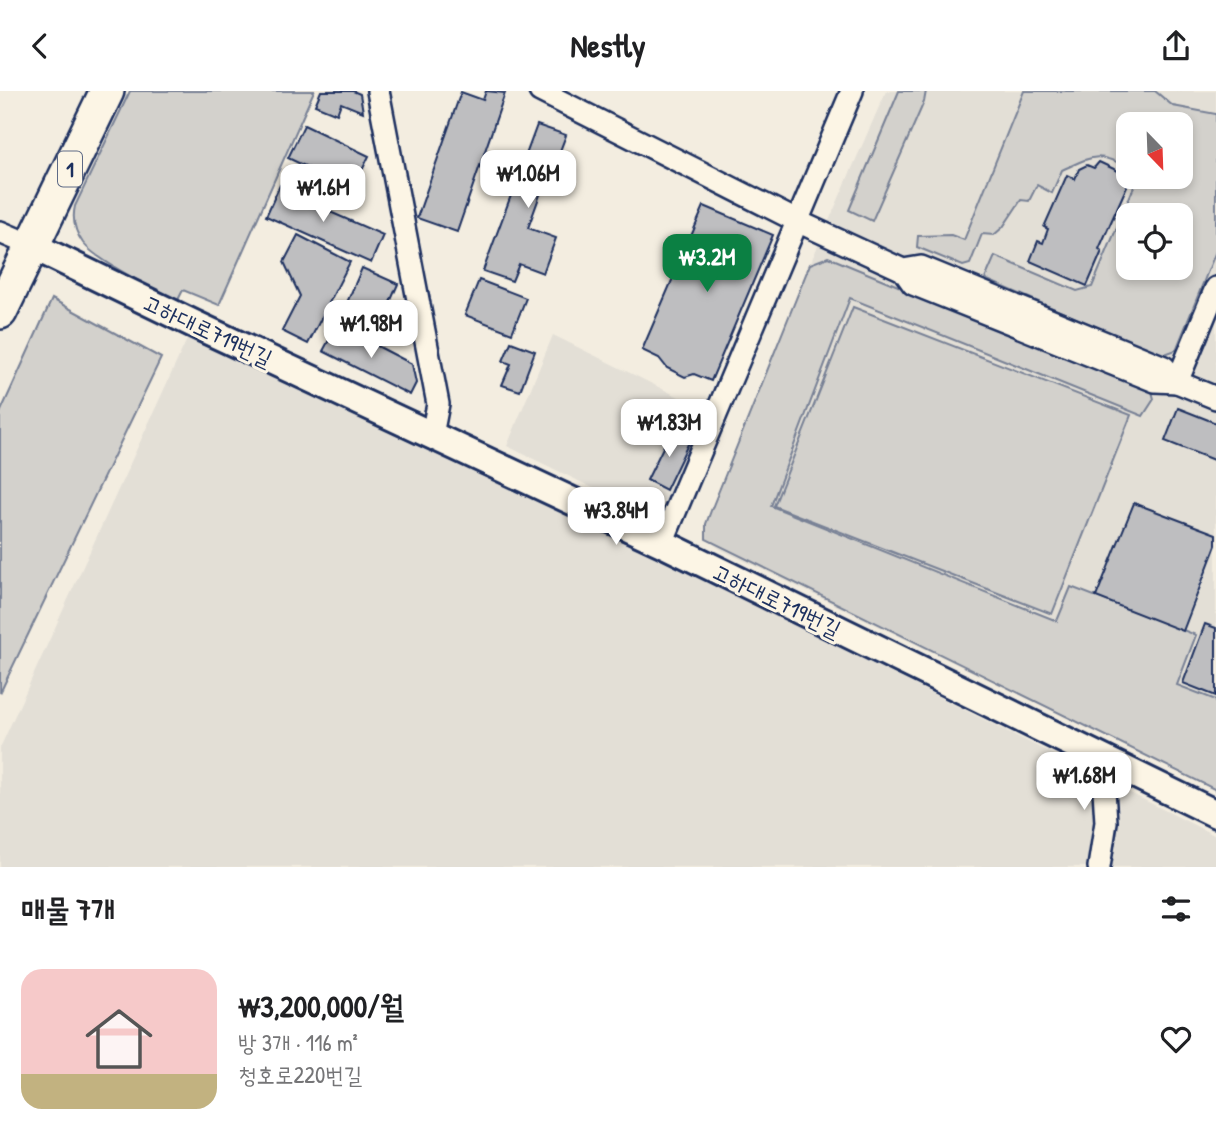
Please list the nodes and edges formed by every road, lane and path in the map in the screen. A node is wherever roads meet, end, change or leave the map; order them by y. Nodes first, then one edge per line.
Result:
1 (107, 91) edge
2 (377, 91) edge
3 (540, 91) edge
4 (852, 91) edge
5 (797, 222) junction
6 (0, 232) edge
7 (33, 246) junction
8 (1216, 288) edge
9 (0, 312) edge
10 (1177, 382) junction
11 (1216, 398) edge
12 (432, 435) junction
13 (662, 543) junction
14 (1101, 759) junction
15 (1216, 814) edge
16 (1099, 867) edge

1 - 7 main road, 1
2 - 12 street
3 - 5 street
4 - 5 street
5 - 10 street
5 - 13 street
6 - 7 street
7 - 9 main road, 1
7 - 12 street, 고하대로719번길
8 - 10 street
10 - 11 street
12 - 13 street, 고하대로719번길
13 - 14 street, 고하대로719번길
14 - 15 street, 고하대로719번길
14 - 16 street

